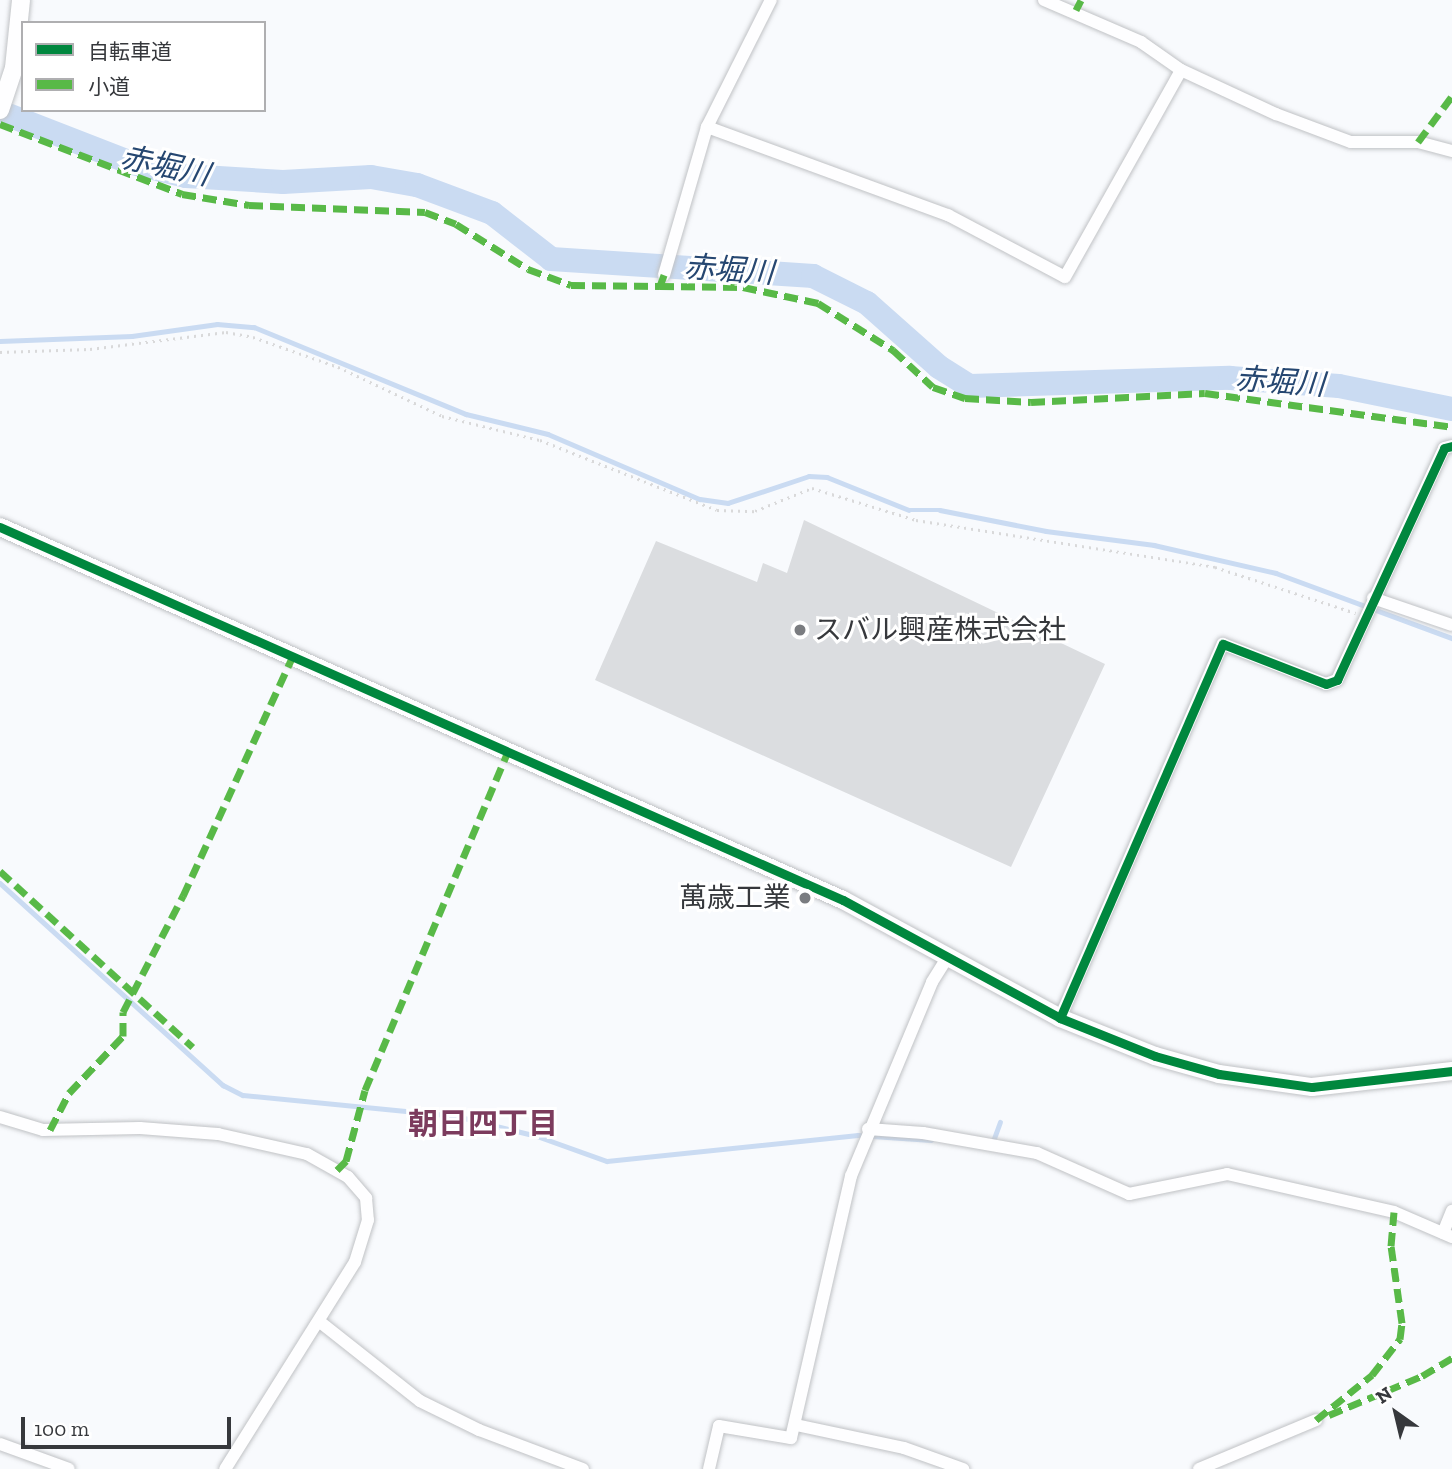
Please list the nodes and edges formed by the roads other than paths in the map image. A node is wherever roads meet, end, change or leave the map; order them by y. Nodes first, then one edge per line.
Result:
1 (21, 0) edge
2 (771, 0) edge
3 (1044, 0) edge
4 (1181, 70) junction
5 (0, 110) edge
6 (707, 127) junction
7 (1452, 150) edge
8 (664, 275) dead end
9 (1452, 446) edge
10 (0, 527) edge
11 (1373, 598) junction
12 (1452, 625) edge
13 (948, 956) junction
14 (1060, 1018) junction
15 (1452, 1071) edge
16 (0, 1117) edge
17 (868, 1129) junction
18 (1452, 1211) edge
19 (1447, 1235) edge
20 (320, 1322) junction
21 (1316, 1420) dead end
22 (796, 1425) junction
23 (0, 1444) edge
24 (69, 1469) edge
25 (225, 1469) edge
26 (583, 1469) edge
27 (709, 1469) edge
28 (963, 1469) edge
29 (1199, 1469) edge

1 - 5 street
2 - 6 street
3 - 4 street
4 - 6 street
4 - 7 street
6 - 8 street
9 - 11 street
10 - 13 street
11 - 12 street
11 - 14 street
13 - 14 street
13 - 17 street
14 - 15 street
16 - 20 street
17 - 19 street
17 - 22 street
18 - 19 street
20 - 25 street
20 - 26 street
21 - 29 street
22 - 27 street
22 - 28 street
23 - 24 street

